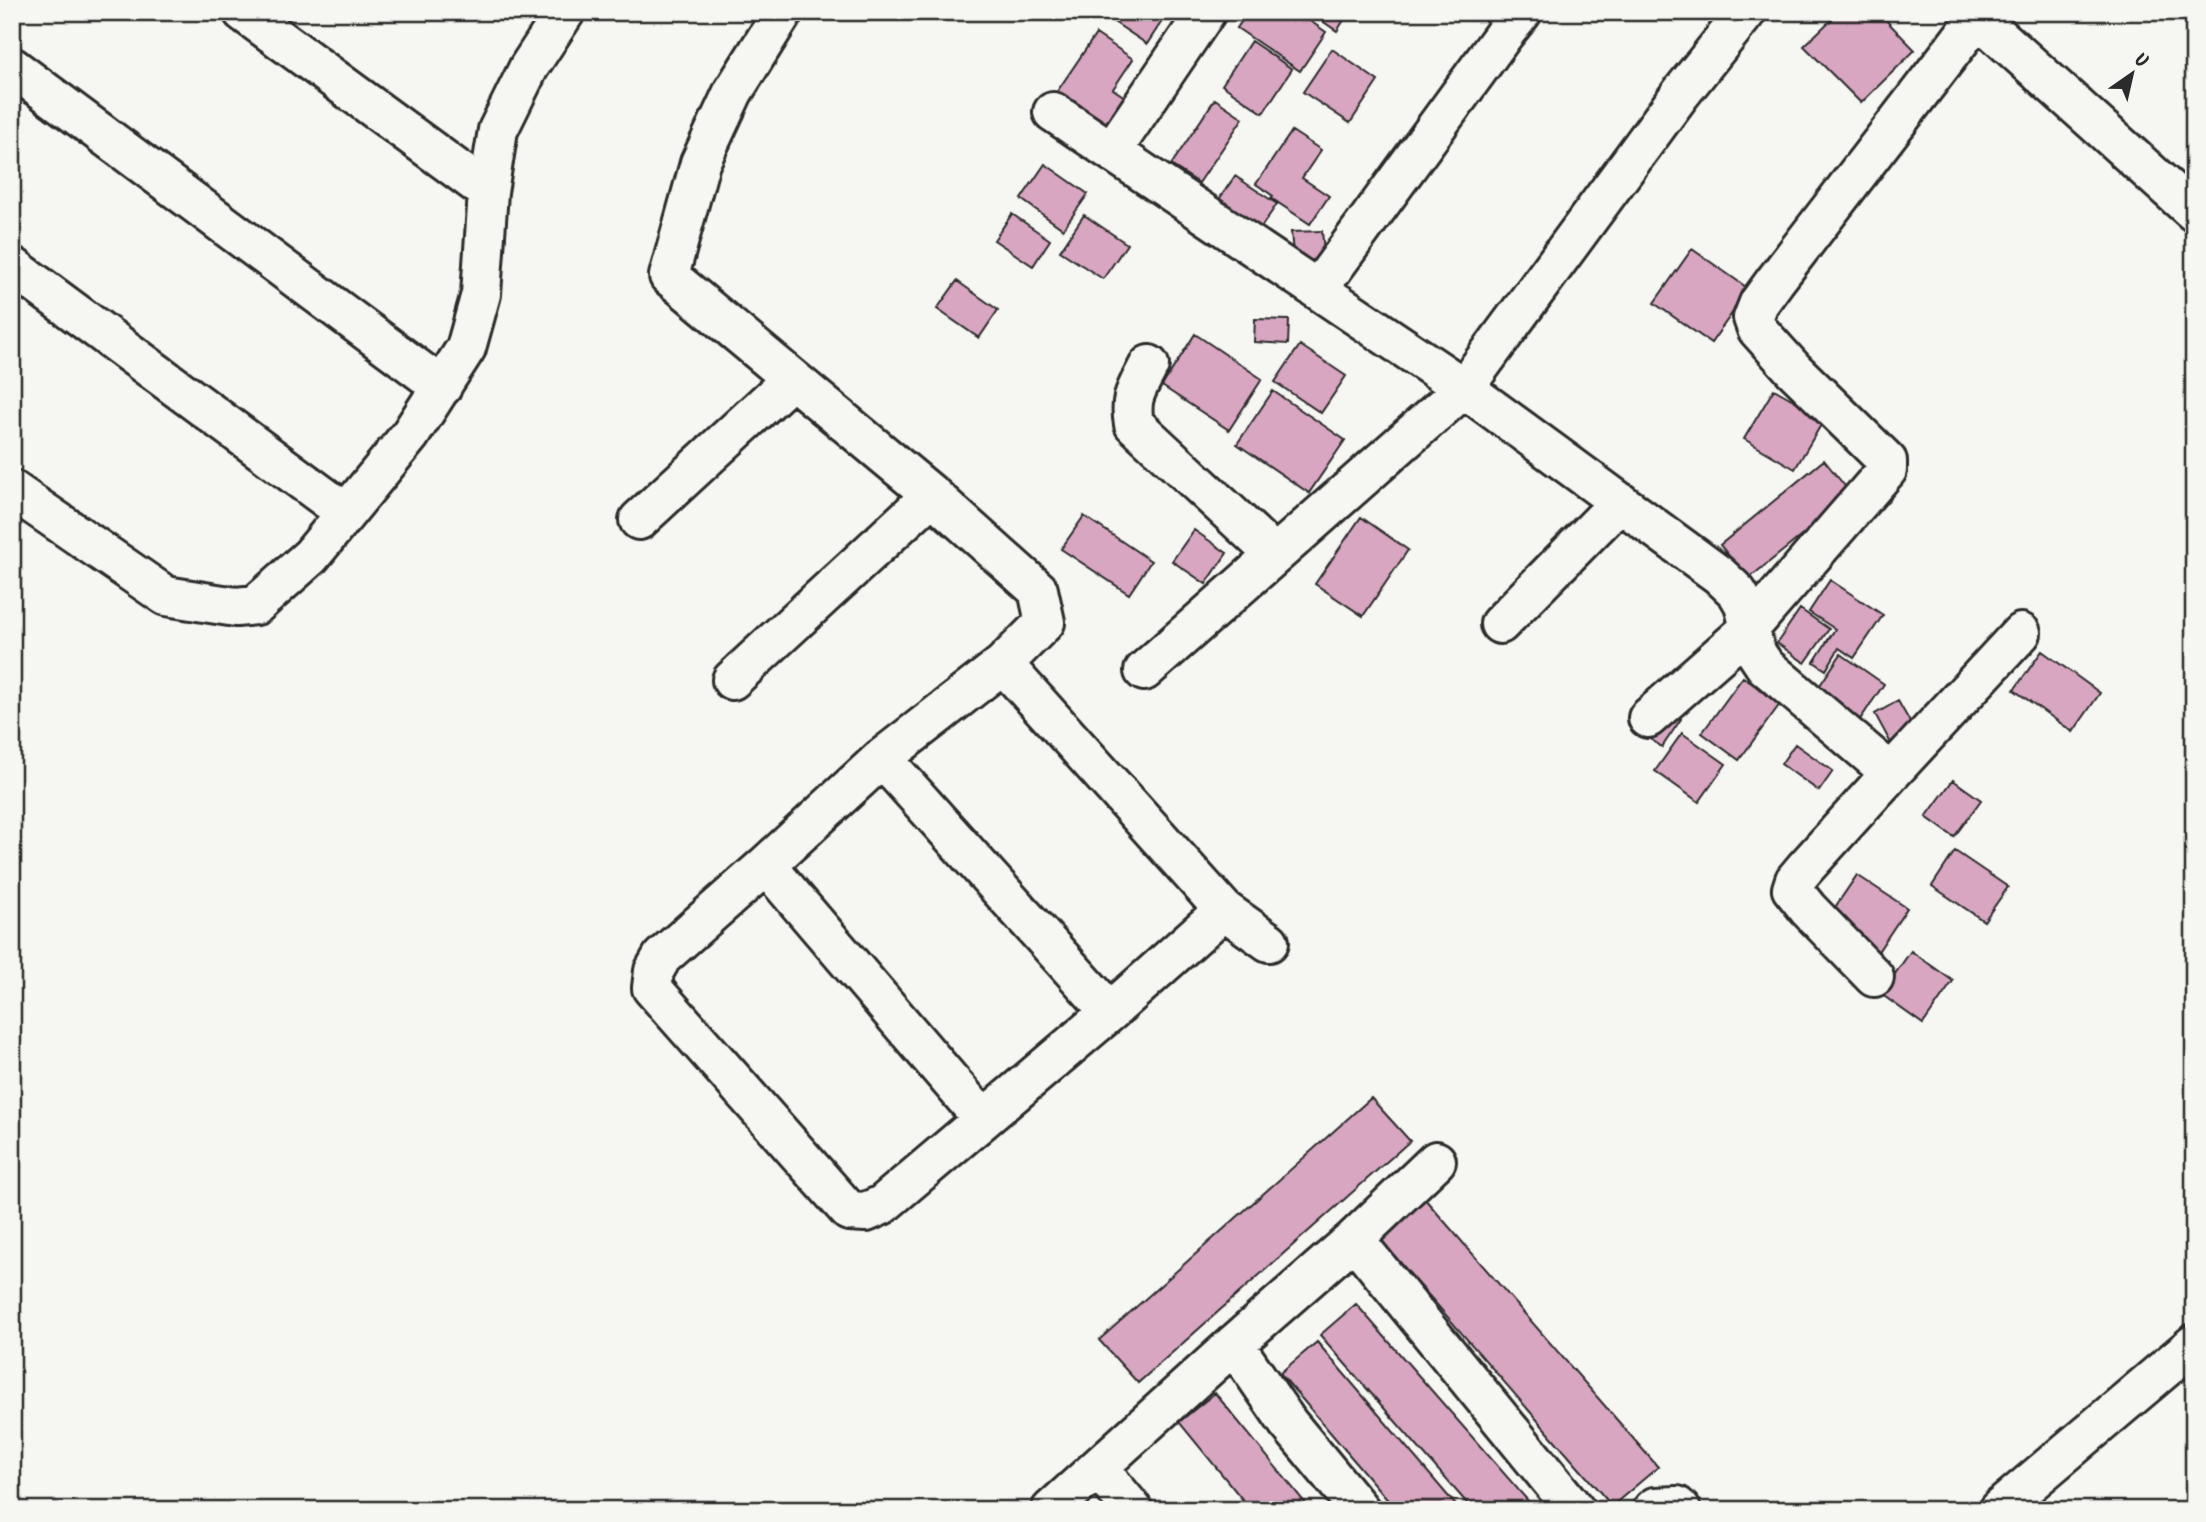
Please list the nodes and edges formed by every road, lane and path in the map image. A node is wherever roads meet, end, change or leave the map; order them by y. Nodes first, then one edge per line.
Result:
1 (243, 12) edge
2 (565, 12) edge
3 (783, 12) edge
4 (1206, 12) edge
5 (1522, 12) edge
6 (1746, 12) edge
7 (1975, 15) edge
8 (12, 67) edge
9 (1053, 111) dead end
10 (1112, 151) junction
11 (488, 192) junction
12 (2194, 212) edge
13 (12, 266) edge
14 (1318, 289) junction
15 (1149, 365) dead end
16 (792, 379) junction
17 (442, 387) junction
18 (1464, 388) junction
19 (12, 490) edge
20 (932, 495) junction
21 (1620, 502) junction
22 (346, 513) junction
23 (639, 520) dead end
24 (1275, 555) junction
25 (1500, 624) dead end
26 (1749, 629) junction
27 (2021, 633) dead end
28 (1003, 664) junction
29 (1144, 671) dead end
30 (732, 680) dead end
31 (1648, 718) dead end
32 (882, 758) junction
33 (1891, 773) junction
34 (766, 865) junction
35 (1223, 910) junction
36 (1269, 942) dead end
37 (1874, 977) dead end
38 (1111, 1012) junction
39 (983, 1119) junction
40 (1436, 1161) dead end
41 (1354, 1240) junction
42 (1234, 1344) junction
43 (2194, 1344) edge
44 (1098, 1468) junction
45 (1051, 1510) edge
46 (1133, 1510) edge
47 (1360, 1510) edge
48 (1575, 1510) edge
49 (1652, 1510) edge
50 (1681, 1510) edge
51 (1998, 1510) edge

1 - 11 street
2 - 11 street
3 - 16 street
4 - 10 street
5 - 14 street
6 - 18 street
7 - 12 street
7 - 26 street
8 - 17 street
9 - 10 street
10 - 14 street
11 - 17 street
13 - 22 street
14 - 18 street
15 - 24 street
16 - 20 street
16 - 23 street
17 - 22 street
18 - 21 street
18 - 24 street
19 - 22 street
20 - 28 street
20 - 30 street
21 - 25 street
21 - 26 street
24 - 29 street
26 - 31 street
26 - 33 street
27 - 33 street
28 - 32 street
28 - 35 street
32 - 34 street
32 - 38 street
33 - 37 street
34 - 39 street
34 - 39 street
35 - 36 street
35 - 38 street
38 - 39 street
40 - 41 street
41 - 42 street
41 - 48 street
42 - 44 street
42 - 47 street
43 - 51 street
44 - 45 street
44 - 46 street
49 - 50 street

